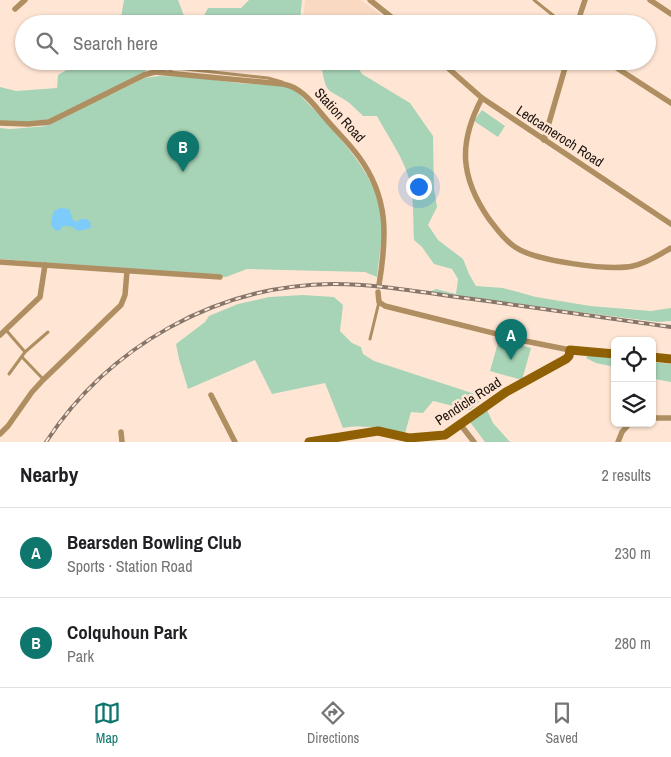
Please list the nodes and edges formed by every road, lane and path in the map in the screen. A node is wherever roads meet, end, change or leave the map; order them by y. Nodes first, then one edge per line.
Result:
1 (25, 0) edge
2 (370, 0) edge
3 (534, 0) edge
4 (584, 0) edge
5 (650, 0) edge
6 (15, 9) dead end
7 (671, 14) edge
8 (389, 15) edge
9 (553, 15) edge
10 (580, 15) edge
11 (450, 70) edge
12 (564, 70) edge
13 (620, 70) edge
14 (482, 98) junction
15 (671, 103) edge
16 (0, 123) edge
17 (544, 140) junction
18 (671, 224) edge
19 (671, 248) edge
20 (0, 262) edge
21 (45, 265) junction
22 (127, 271) junction
23 (220, 278) dead end
24 (379, 285) dead end
25 (378, 292) dead end
26 (379, 302) junction
27 (5, 330) junction
28 (48, 332) dead end
29 (0, 335) edge
30 (370, 339) dead end
31 (570, 350) junction
32 (25, 352) junction
33 (611, 354) edge
34 (22, 357) junction
35 (656, 357) edge
36 (671, 359) edge
37 (9, 374) dead end
38 (43, 380) junction
39 (211, 395) dead end
40 (656, 418) edge
41 (671, 418) edge
42 (460, 424) junction
43 (626, 427) edge
44 (121, 432) dead end
45 (0, 434) edge
46 (396, 439) edge
47 (122, 442) edge
48 (235, 442) edge
49 (309, 442) edge
50 (474, 442) edge
51 (618, 442) edge

1 - 6 street
2 - 8 street
3 - 9 lane
4 - 10 street
5 - 7 street
11 - 14 street, Ledcameroch Road
12 - 17 street
13 - 15 street
14 - 17 street, Ledcameroch Road
14 - 19 street
16 - 24 street, Station Road
17 - 18 street, Ledcameroch Road
20 - 21 street
21 - 22 street
21 - 27 street
22 - 23 street
22 - 38 street
25 - 26 street
26 - 30 lane
26 - 31 street
27 - 29 street
27 - 32 lane
28 - 32 lane
31 - 33 street
31 - 42 street, Pendicle Road
32 - 34 lane
34 - 37 lane
34 - 38 lane
35 - 36 street
38 - 45 street
39 - 48 street
40 - 41 street
42 - 46 street, Pendicle Road
42 - 50 street
43 - 51 street
44 - 47 street
46 - 49 street, Pendicle Road

